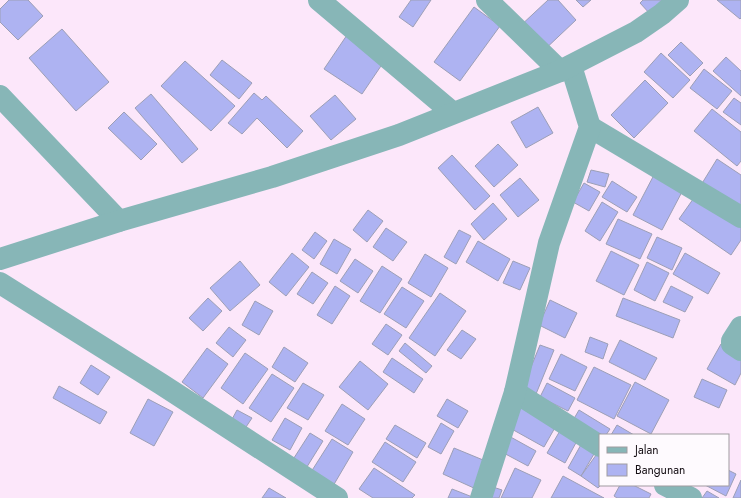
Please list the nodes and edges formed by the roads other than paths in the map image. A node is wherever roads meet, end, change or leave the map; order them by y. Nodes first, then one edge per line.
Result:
1 (319, 0) edge
2 (487, 0) edge
3 (678, 0) edge
4 (565, 69) junction
5 (0, 96) edge
6 (453, 113) junction
7 (590, 126) junction
8 (741, 216) edge
9 (119, 220) junction
10 (0, 259) edge
11 (0, 283) edge
12 (741, 327) edge
13 (741, 350) edge
14 (515, 392) junction
15 (599, 445) edge
16 (667, 486) edge
17 (337, 498) edge
18 (481, 498) edge
19 (691, 498) edge

1 - 6 street
2 - 4 street
3 - 4 street
4 - 6 street
4 - 7 street
5 - 9 street
6 - 9 street
7 - 8 street
7 - 14 street
9 - 10 street
11 - 17 street
12 - 13 street
14 - 15 street
14 - 18 street
16 - 19 street

